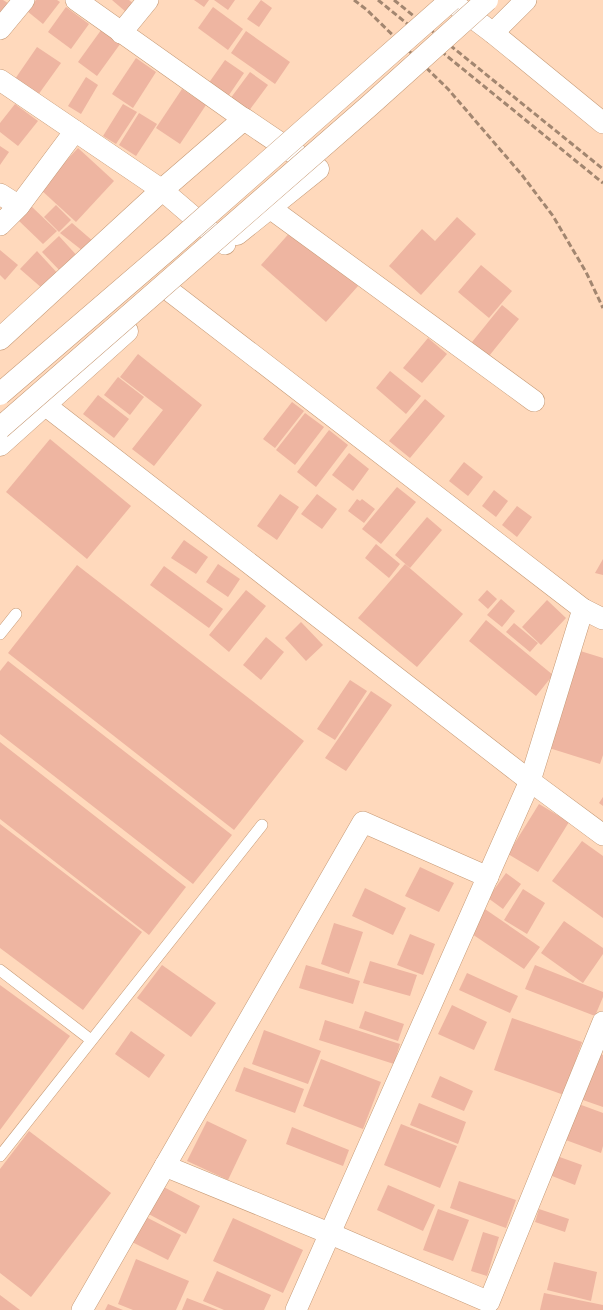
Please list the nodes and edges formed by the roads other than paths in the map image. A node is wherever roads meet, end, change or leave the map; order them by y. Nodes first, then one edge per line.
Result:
1 (24, 0) edge
2 (76, 0) edge
3 (148, 0) edge
4 (450, 0) edge
5 (487, 0) edge
6 (526, 0) edge
7 (0, 29) edge
8 (121, 33) junction
9 (494, 33) junction
10 (0, 80) edge
11 (244, 120) junction
12 (603, 123) edge
13 (75, 131) junction
14 (162, 190) junction
15 (0, 194) edge
16 (19, 206) junction
17 (270, 208) junction
18 (0, 225) edge
19 (225, 244) junction
20 (171, 292) junction
21 (0, 339) edge
22 (0, 394) edge
23 (534, 402) dead end
24 (45, 405) junction
25 (0, 428) edge
26 (0, 445) edge
27 (583, 609) junction
28 (16, 614) dead end
29 (603, 619) edge
30 (0, 634) edge
31 (530, 781) junction
32 (262, 825) dead end
33 (603, 835) edge
34 (488, 877) junction
35 (0, 970) edge
36 (603, 1022) edge
37 (92, 1040) junction
38 (0, 1156) edge
39 (165, 1166) junction
40 (331, 1234) junction
41 (82, 1310) edge
42 (296, 1310) edge

1 - 7 street
2 - 8 street
3 - 8 street
4 - 9 street
4 - 22 main road, bridge
5 - 25 main road, bridge
6 - 9 street
8 - 11 street
9 - 12 street
10 - 13 street
11 - 14 main road
11 - 17 main road
13 - 14 street
13 - 16 street
14 - 19 street
14 - 21 main road
15 - 16 street
16 - 18 street
17 - 19 main road
17 - 23 street
19 - 20 main road
20 - 24 main road
20 - 27 street
24 - 26 main road
24 - 31 street
27 - 29 street
27 - 31 street
28 - 30 lane
31 - 33 street
31 - 34 street
32 - 37 lane
34 - 39 street
34 - 40 street
35 - 37 lane
36 - 40 street
37 - 38 lane
39 - 40 street
39 - 41 street
40 - 42 street

